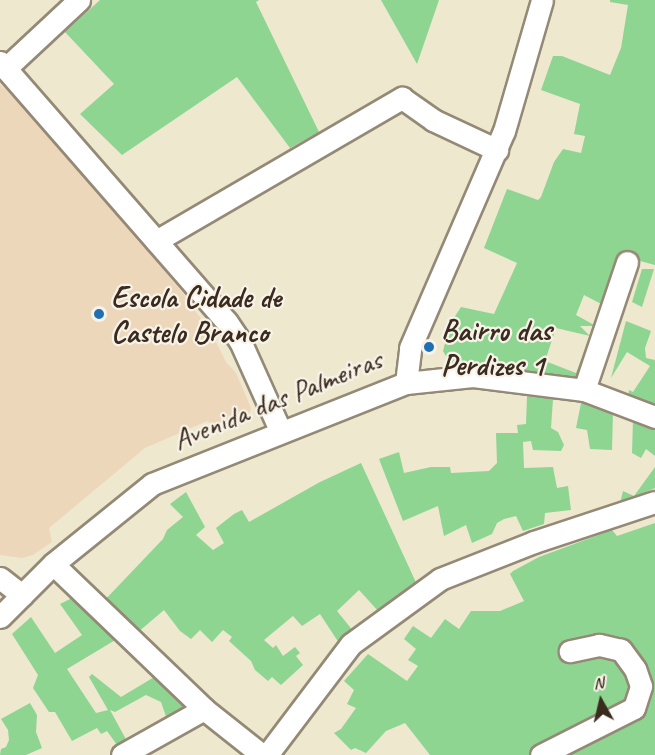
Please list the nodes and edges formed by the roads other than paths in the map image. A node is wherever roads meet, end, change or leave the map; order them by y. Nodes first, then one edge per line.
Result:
1 (79, 0) edge
2 (542, 0) edge
3 (3, 65) edge
4 (497, 150) junction
5 (156, 241) junction
6 (627, 262) dead end
7 (406, 382) junction
8 (584, 390) junction
9 (655, 417) edge
10 (280, 430) junction
11 (655, 502) edge
12 (53, 564) junction
13 (0, 578) edge
14 (22, 595) junction
15 (0, 617) edge
16 (570, 651) dead end
17 (204, 709) junction
18 (122, 755) edge
19 (262, 755) edge
20 (267, 755) edge
21 (541, 755) edge

1 - 3 street
2 - 4 street, Avenida das Palmeiras
3 - 5 street
4 - 5 street
4 - 7 street, Avenida das Palmeiras
5 - 10 street
6 - 8 street
7 - 8 street
7 - 10 street, Avenida das Palmeiras
8 - 9 street
10 - 12 street, Avenida das Palmeiras
11 - 20 street
12 - 14 street, Avenida das Palmeiras
12 - 17 street
13 - 14 street
14 - 15 street, Avenida das Palmeiras
16 - 21 street
17 - 18 street
17 - 19 street

